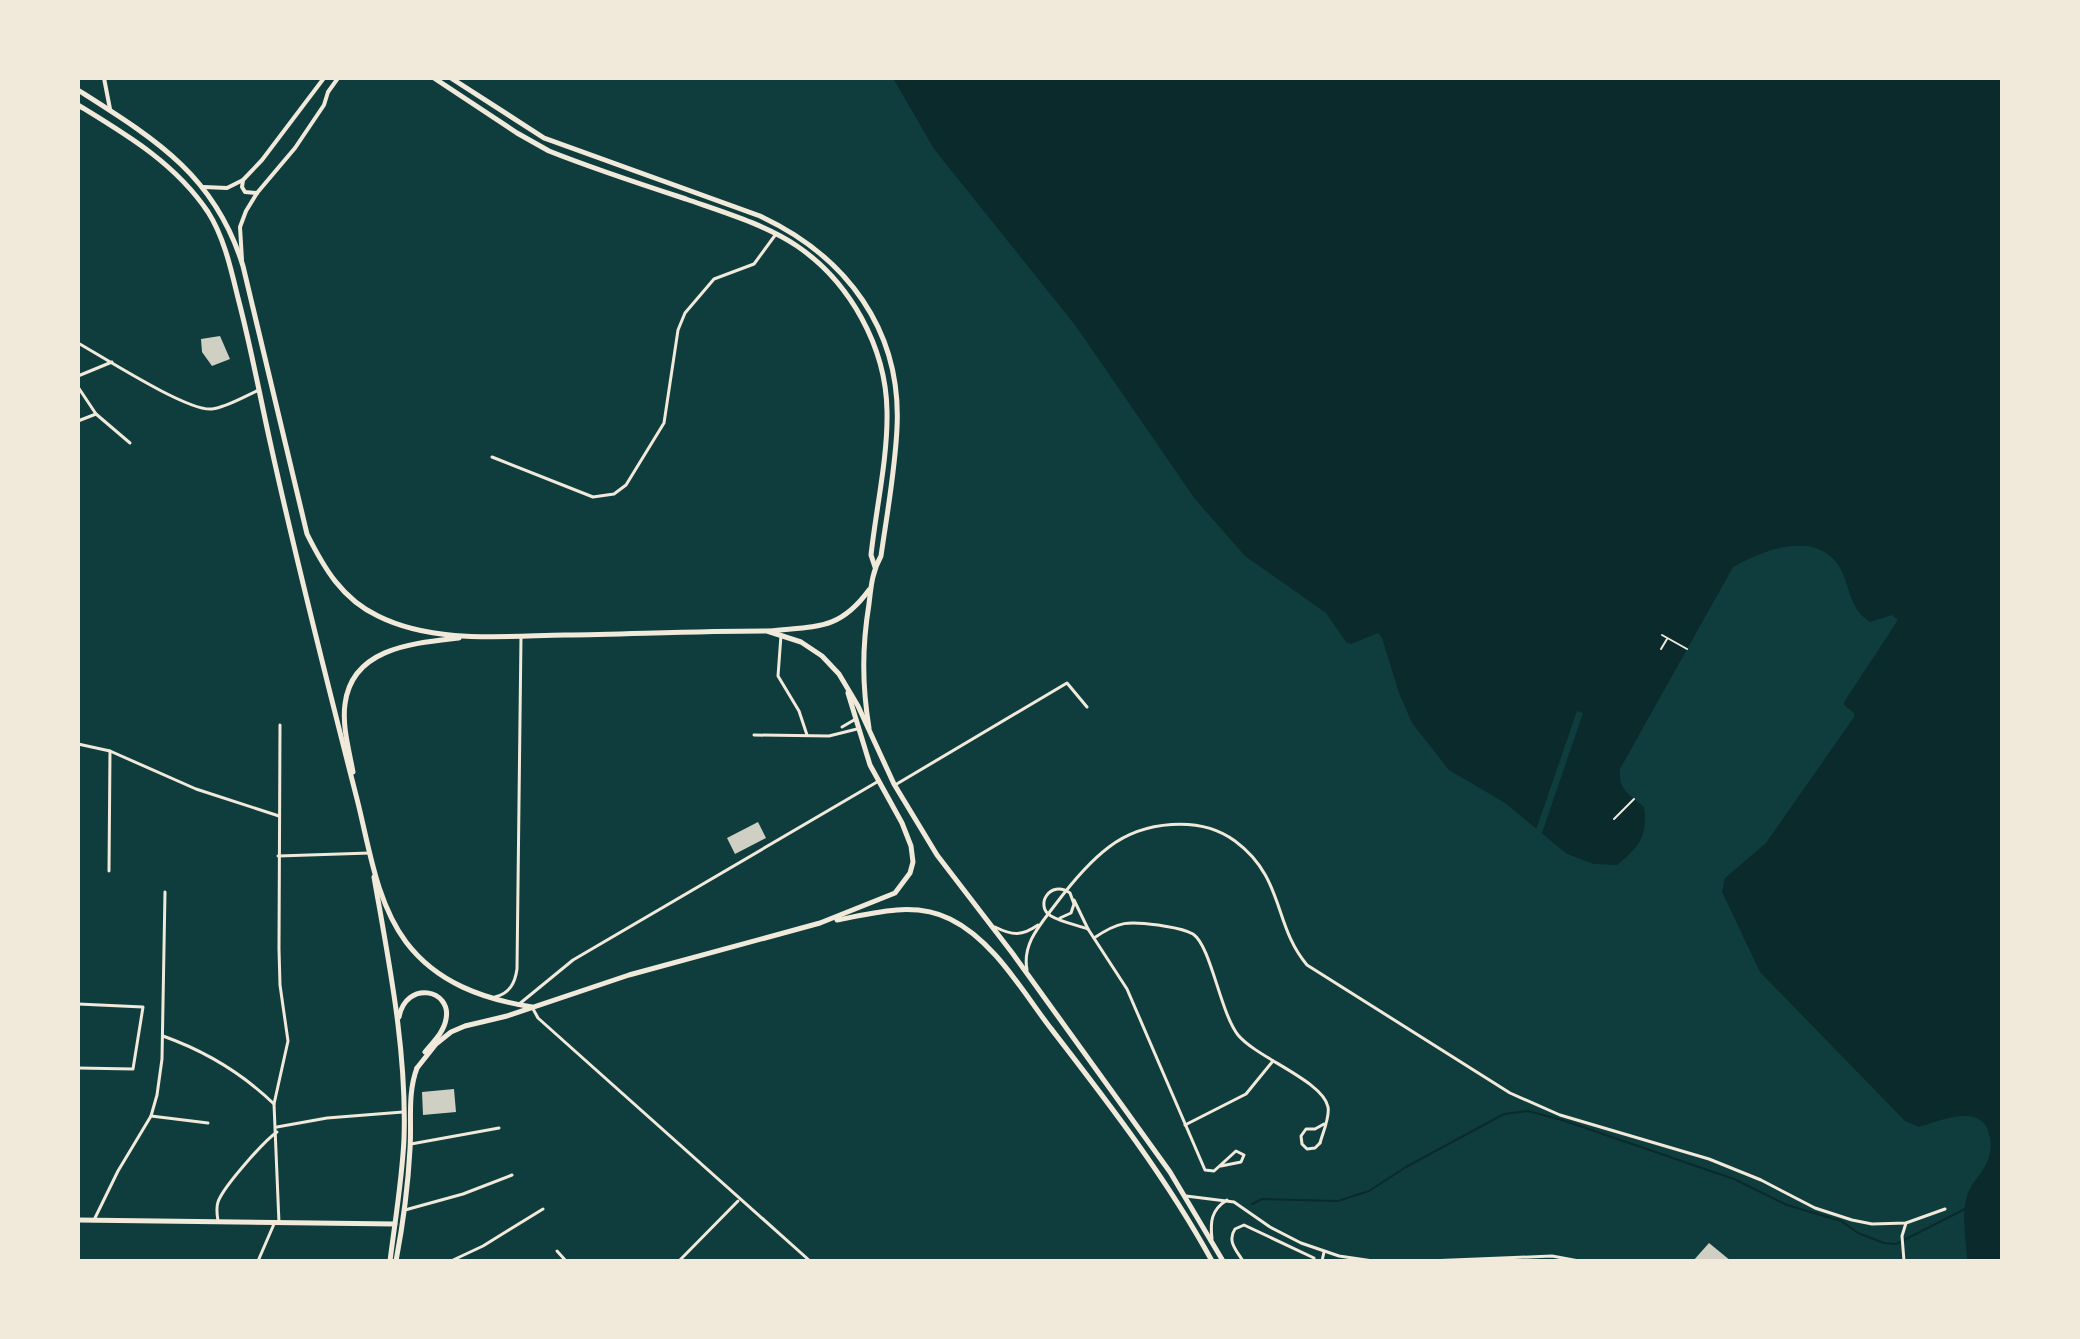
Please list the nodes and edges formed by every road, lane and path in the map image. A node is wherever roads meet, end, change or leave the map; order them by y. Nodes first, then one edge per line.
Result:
1 (104, 78) edge
2 (324, 78) edge
3 (338, 78) edge
4 (434, 78) edge
5 (451, 78) edge
6 (78, 90) edge
7 (78, 105) edge
8 (111, 111) junction
9 (243, 180) junction
10 (204, 187) junction
11 (257, 193) junction
12 (776, 234) junction
13 (243, 266) junction
14 (78, 343) edge
15 (112, 362) junction
16 (78, 376) edge
17 (78, 387) edge
18 (259, 390) junction
19 (96, 414) junction
20 (78, 421) edge
21 (130, 443) dead end
22 (492, 457) dead end
23 (875, 567) junction
24 (870, 590) junction
25 (767, 631) junction
26 (781, 635) junction
27 (1662, 635) dead end
28 (521, 636) junction
29 (468, 637) junction
30 (1668, 638) junction
31 (1661, 649) dead end
32 (1687, 649) dead end
33 (847, 685) junction
34 (1087, 707) dead end
35 (854, 720) junction
36 (280, 725) dead end
37 (857, 729) junction
38 (869, 729) junction
39 (754, 735) dead end
40 (807, 735) junction
41 (829, 736) junction
42 (78, 744) edge
43 (110, 751) junction
44 (877, 782) junction
45 (895, 785) junction
46 (357, 798) junction
47 (1634, 799) dead end
48 (279, 816) junction
49 (1614, 819) dead end
50 (370, 853) junction
51 (278, 856) junction
52 (109, 871) dead end
53 (1066, 890) junction
54 (165, 892) dead end
55 (1074, 900) junction
56 (1048, 914) junction
57 (1060, 918) junction
58 (820, 923) junction
59 (988, 923) junction
60 (1042, 923) junction
61 (1088, 929) junction
62 (1094, 938) junction
63 (1027, 975) junction
64 (491, 998) junction
65 (78, 1004) edge
66 (518, 1005) junction
67 (532, 1007) junction
68 (163, 1036) junction
69 (1273, 1061) junction
70 (401, 1062) junction
71 (78, 1068) edge
72 (417, 1068) junction
73 (274, 1104) junction
74 (403, 1112) junction
75 (151, 1116) junction
76 (208, 1123) dead end
77 (1325, 1123) junction
78 (1185, 1125) junction
79 (499, 1128) dead end
80 (277, 1129) junction
81 (1315, 1129) junction
82 (1320, 1143) junction
83 (411, 1144) junction
84 (1221, 1166) junction
85 (512, 1175) dead end
86 (1186, 1196) junction
87 (739, 1200) junction
88 (1227, 1200) junction
89 (543, 1209) dead end
90 (1945, 1209) dead end
91 (405, 1210) junction
92 (78, 1220) edge
93 (94, 1220) junction
94 (218, 1222) junction
95 (277, 1222) junction
96 (1906, 1223) junction
97 (395, 1224) junction
98 (1212, 1239) junction
99 (1316, 1249) junction
100 (557, 1251) dead end
101 (1324, 1252) junction
102 (1314, 1260) edge
103 (258, 1261) edge
104 (390, 1261) edge
105 (396, 1261) edge
106 (451, 1261) edge
107 (566, 1261) edge
108 (679, 1261) edge
109 (810, 1261) edge
110 (1212, 1261) edge
111 (1223, 1261) edge
112 (1243, 1261) edge
113 (1322, 1261) edge
114 (1373, 1261) edge
115 (1428, 1261) edge
116 (1579, 1261) edge
117 (1904, 1261) edge

1 - 8 street
2 - 9 street
3 - 11 street
4 - 12 main road
5 - 23 main road
6 - 8 main road
7 - 18 main road
8 - 10 main road
9 - 10 street
9 - 11 street
10 - 13 main road
11 - 13 street
12 - 22 street
12 - 23 main road
13 - 29 main road
14 - 15 street
15 - 16 street
15 - 18 street
17 - 19 street
18 - 46 main road
19 - 20 street
19 - 21 street
23 - 24 main road
24 - 25 main road
24 - 38 main road
25 - 26 main road
25 - 28 main road
26 - 33 main road
26 - 40 street
27 - 30 path
28 - 29 main road
28 - 64 street
29 - 46 main road
30 - 31 path
30 - 32 path
33 - 35 main road
33 - 38 main road
34 - 45 street
35 - 37 main road
35 - 41 street
36 - 48 street
37 - 41 street
37 - 44 main road
38 - 45 main road
39 - 40 street
40 - 41 street
42 - 43 street
43 - 48 street
43 - 52 street
44 - 58 main road
44 - 66 street
45 - 59 main road
46 - 50 main road
47 - 49 path
48 - 51 street
50 - 51 street
50 - 64 main road
50 - 70 main road
51 - 73 street
53 - 55 street
53 - 56 street
53 - 56 street
53 - 96 street
54 - 68 street
55 - 57 street
55 - 61 street
56 - 57 street
56 - 60 street
57 - 61 street
58 - 67 main road
58 - 110 main road
59 - 60 street
59 - 63 main road
60 - 63 street
61 - 62 street
62 - 69 street
62 - 78 street
63 - 86 main road
64 - 66 main road
65 - 71 street
66 - 67 main road
67 - 72 main road
67 - 87 street
68 - 73 street
68 - 75 street
69 - 77 street
69 - 78 street
70 - 72 main road
70 - 74 main road
72 - 83 main road
73 - 80 street
74 - 80 street
74 - 97 main road
75 - 76 street
75 - 93 street
77 - 81 street
77 - 82 street
78 - 84 street
79 - 83 street
80 - 94 street
80 - 95 street
81 - 82 street
81 - 82 street
83 - 91 main road
84 - 84 street
85 - 91 street
86 - 88 street
86 - 98 main road
87 - 108 street
87 - 109 street
88 - 98 street
88 - 99 street
89 - 106 street
90 - 96 street
91 - 105 main road
92 - 93 main road
93 - 94 main road
94 - 95 main road
95 - 97 main road
95 - 103 street
96 - 117 street
97 - 104 main road
98 - 111 main road
99 - 101 street
99 - 102 street
100 - 107 street
101 - 113 street
101 - 114 street
102 - 112 street
115 - 116 street

